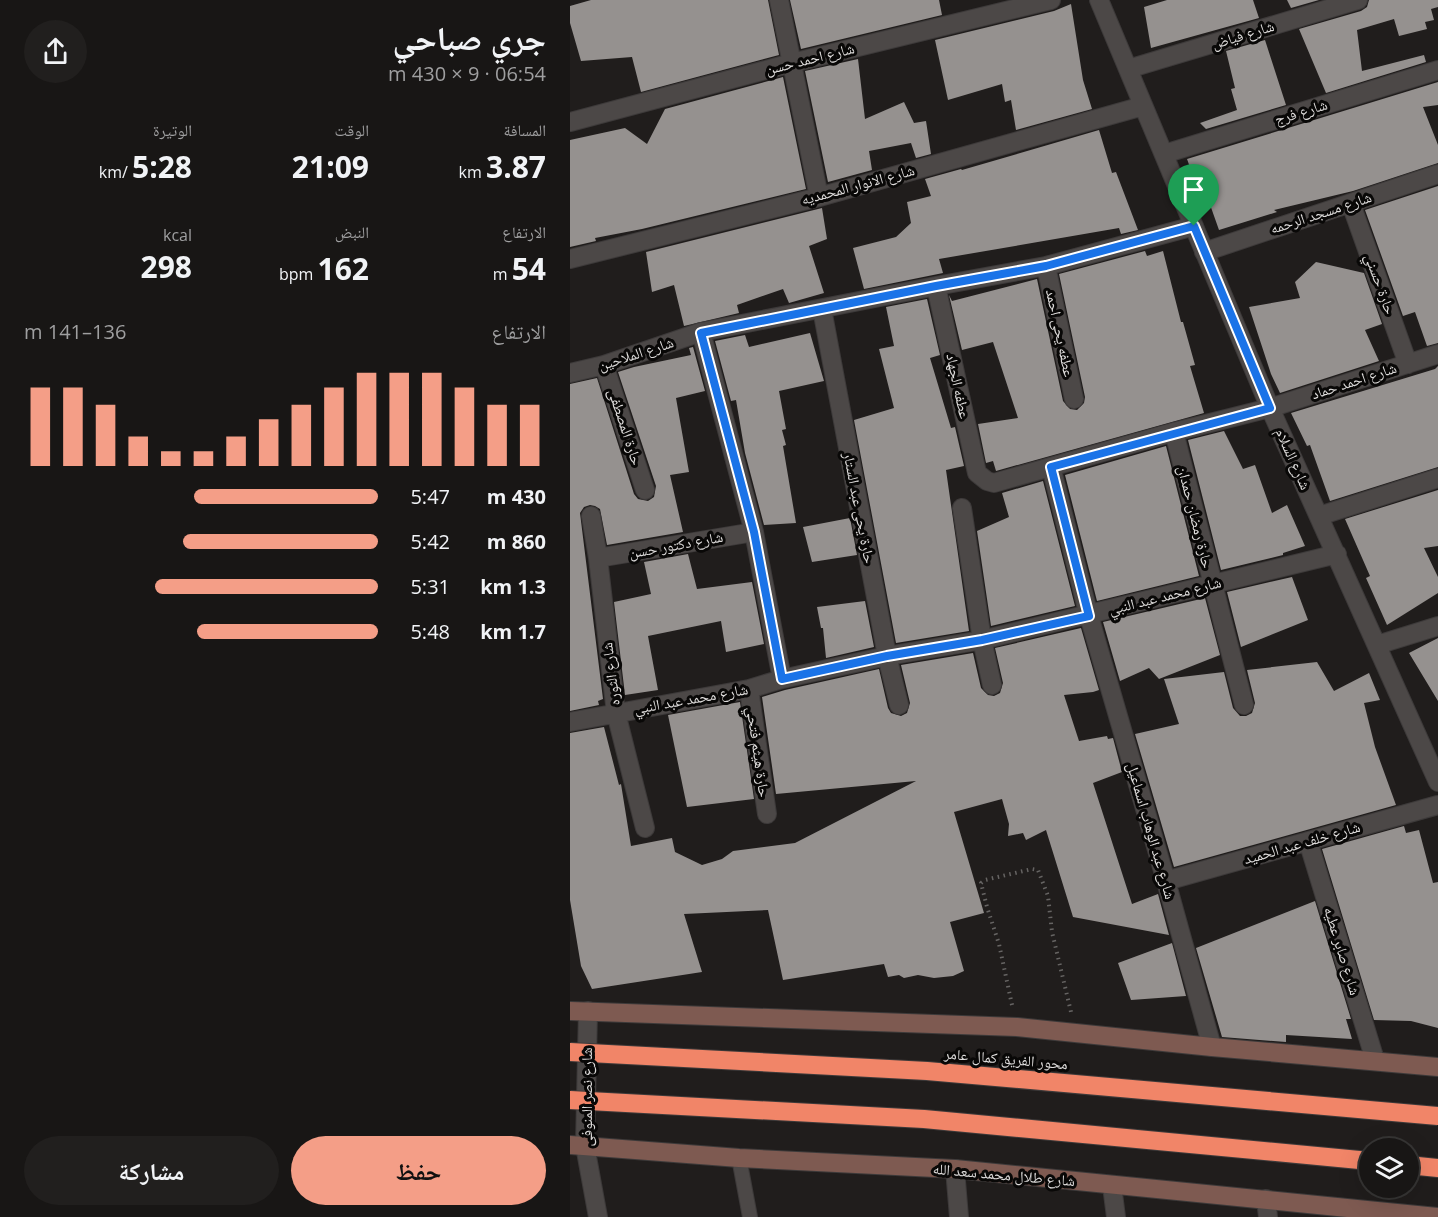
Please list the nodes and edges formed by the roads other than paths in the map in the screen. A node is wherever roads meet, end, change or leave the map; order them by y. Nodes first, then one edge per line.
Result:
1 (779, 0) edge
2 (1051, 0) edge
3 (1100, 0) edge
4 (1358, 0) edge
5 (792, 63) junction
6 (1128, 69) junction
7 (1438, 70) edge
8 (1143, 106) junction
9 (570, 122) edge
10 (1164, 154) junction
11 (1438, 174) edge
12 (819, 197) junction
13 (1351, 204) junction
14 (1194, 226) junction
15 (1204, 252) junction
16 (570, 259) edge
17 (1046, 266) junction
18 (936, 286) junction
19 (822, 309) junction
20 (701, 333) junction
21 (1438, 354) edge
22 (1408, 364) junction
23 (604, 365) junction
24 (570, 373) edge
25 (1074, 399) dead end
26 (1270, 408) junction
27 (1174, 432) junction
28 (1051, 467) junction
29 (1438, 478) edge
30 (987, 481) joint
31 (645, 490) dead end
32 (962, 508) dead end
33 (591, 516) dead end
34 (1319, 516) junction
35 (754, 532) junction
36 (1337, 554) junction
37 (598, 558) junction
38 (1212, 584) junction
39 (1089, 616) junction
40 (1438, 626) edge
41 (982, 640) junction
42 (1377, 645) junction
43 (887, 656) junction
44 (782, 679) junction
45 (992, 685) dead end
46 (749, 689) junction
47 (899, 705) dead end
48 (1244, 705) dead end
49 (616, 713) junction
50 (570, 722) edge
51 (1438, 782) edge
52 (1438, 805) edge
53 (767, 814) dead end
54 (645, 828) dead end
55 (1308, 841) junction
56 (1166, 881) junction
57 (579, 1011) edge
58 (1212, 1047) junction
59 (570, 1052) edge
60 (1375, 1060) junction
61 (1438, 1067) edge
62 (570, 1100) edge
63 (1438, 1116) edge
64 (577, 1145) edge
65 (739, 1158) junction
66 (1359, 1160) edge
67 (1419, 1166) edge
68 (1438, 1168) edge
69 (955, 1169) junction
70 (1112, 1186) junction
71 (1266, 1199) junction
72 (1406, 1215) edge
73 (1438, 1216) edge
74 (598, 1217) edge
75 (750, 1217) edge
76 (959, 1217) edge
77 (1116, 1217) edge
78 (1268, 1217) edge

1 - 5 street
2 - 5 street, شارع احمد حسن
3 - 6 street, شارع السلام
4 - 6 street, شارع فياض
5 - 9 street, شارع احمد حسن
5 - 12 street
6 - 8 street, شارع السلام
7 - 10 street, شارع فرج
8 - 10 street, شارع السلام
8 - 12 street, شارع الانوار المحمديه
10 - 14 street, شارع السلام
11 - 13 street, شارع مسجد الرحمه
12 - 16 street, شارع الانوار المحمديه
13 - 15 street, شارع مسجد الرحمه
13 - 22 street, حارة حسني
14 - 15 street, شارع السلام
14 - 17 street, شارع الملاحين
15 - 26 street, شارع السلام
17 - 18 street, شارع الملاحين
17 - 25 street, عطفه يحى احمد
18 - 19 street, شارع الملاحين
18 - 30 street, عطفه الجهاد
19 - 20 street, شارع الملاحين
19 - 43 street, حارة يحى عبد الستار
20 - 23 street, شارع الملاحين
20 - 35 street
21 - 22 street, شارع احمد حماد
22 - 26 street, شارع احمد حماد
23 - 24 street, شارع الملاحين
23 - 31 street, حارة المصطفى
26 - 27 street, شارع احمد حماد
26 - 34 street, شارع السلام
27 - 28 street, شارع احمد حماد
27 - 38 street, حارة رمضان حمدان
28 - 30 street, شارع احمد حماد
28 - 39 street, شارع عبد الوهاب اسماعيل
29 - 34 street
32 - 41 street
33 - 37 street, شارع الثوره
34 - 36 street, شارع السلام
35 - 37 street, شارع دكتور حسن
35 - 44 street
36 - 38 street, شارع محمد عبد النبي
36 - 42 street, شارع السلام
37 - 49 street, شارع الثوره
38 - 39 street, شارع محمد عبد النبي
38 - 48 street, حارة رمضان حمدان
39 - 41 street, شارع محمد عبد النبي
39 - 56 street, شارع عبد الوهاب اسماعيل
40 - 42 street
41 - 43 street, شارع محمد عبد النبي
41 - 45 street
42 - 51 street, شارع السلام
43 - 44 street, شارع محمد عبد النبي
43 - 47 street, حارة يحى عبد الستار
44 - 46 street, شارع محمد عبد النبي
46 - 49 street, شارع محمد عبد النبي
46 - 53 street, حارة هيثم فتحي
49 - 50 street, شارع محمد عبد النبي
49 - 54 street, شارع الثوره
52 - 55 street, شارع خلف عبد الحميد
55 - 56 street, شارع خلف عبد الحميد
55 - 60 street, شارع صابر عطيه
56 - 58 street, شارع عبد الوهاب اسماعيل
57 - 58 main road
57 - 64 street, شارع نصر المنوفى
58 - 60 main road
59 - 63 highway, محور الفريق كمال عامر, bridge
60 - 61 main road
62 - 66 highway, bridge
64 - 65 main road, شارع طلال محمد سعد الله
64 - 74 street, شارع نصر المنوفى
65 - 69 main road, شارع طلال محمد سعد الله
65 - 75 lane
67 - 68 highway
69 - 70 main road, شارع طلال محمد سعد الله
69 - 76 street
70 - 71 main road, شارع طلال محمد سعد الله
70 - 77 street
71 - 72 main road, شارع طلال محمد سعد الله
71 - 78 street
72 - 73 main road, شارع طلال محمد سعد الله

